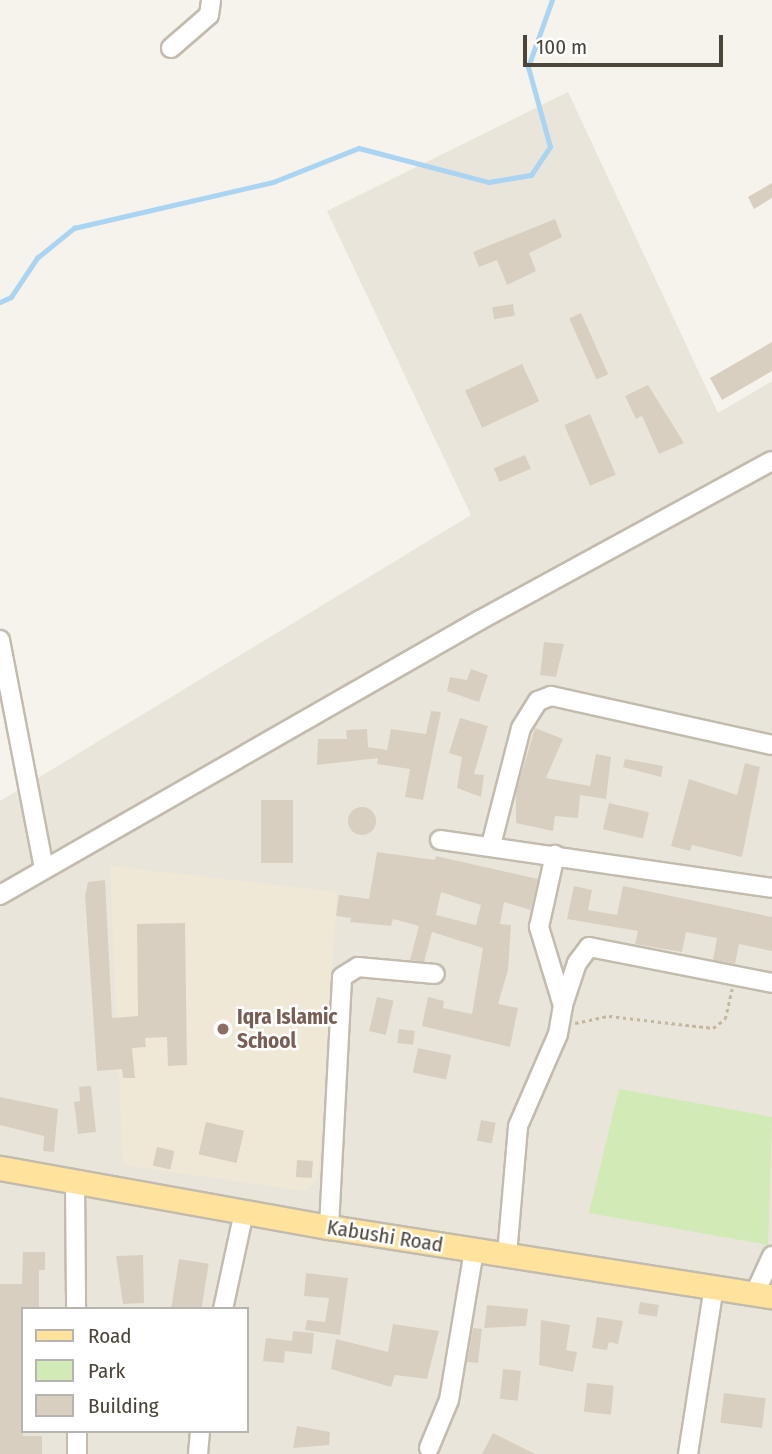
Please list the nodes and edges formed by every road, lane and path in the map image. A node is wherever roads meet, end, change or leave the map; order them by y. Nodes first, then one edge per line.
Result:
1 (211, 0) edge
2 (171, 48) dead end
3 (772, 461) edge
4 (0, 640) edge
5 (772, 746) edge
6 (440, 840) dead end
7 (492, 845) junction
8 (555, 855) junction
9 (44, 869) junction
10 (772, 888) edge
11 (0, 895) edge
12 (435, 974) dead end
13 (735, 975) junction
14 (772, 983) edge
15 (562, 1006) junction
16 (558, 1034) junction
17 (0, 1168) edge
18 (75, 1184) junction
19 (244, 1212) junction
20 (329, 1227) junction
21 (474, 1251) junction
22 (507, 1255) junction
23 (772, 1256) edge
24 (715, 1287) junction
25 (764, 1295) edge
26 (76, 1307) edge
27 (223, 1307) edge
28 (77, 1433) edge
29 (200, 1433) edge
30 (429, 1448) dead end
31 (77, 1454) edge
32 (198, 1454) edge
33 (688, 1454) edge

1 - 2 street
3 - 9 street
4 - 9 street
5 - 7 street
6 - 7 street
7 - 8 street
8 - 10 street
8 - 15 street
9 - 11 street
12 - 20 street
13 - 14 street
13 - 15 street
13 - 16 path
15 - 16 street
16 - 22 street
17 - 18 main road, Kabushi Road
18 - 19 main road, Kabushi Road
18 - 26 street
19 - 20 main road, Kabushi Road
19 - 27 street
20 - 21 main road, Kabushi Road
21 - 22 main road, Kabushi Road
21 - 30 street
22 - 24 main road, Kabushi Road
23 - 25 street
24 - 25 main road, Kabushi Road
24 - 33 street
28 - 31 street
29 - 32 street

